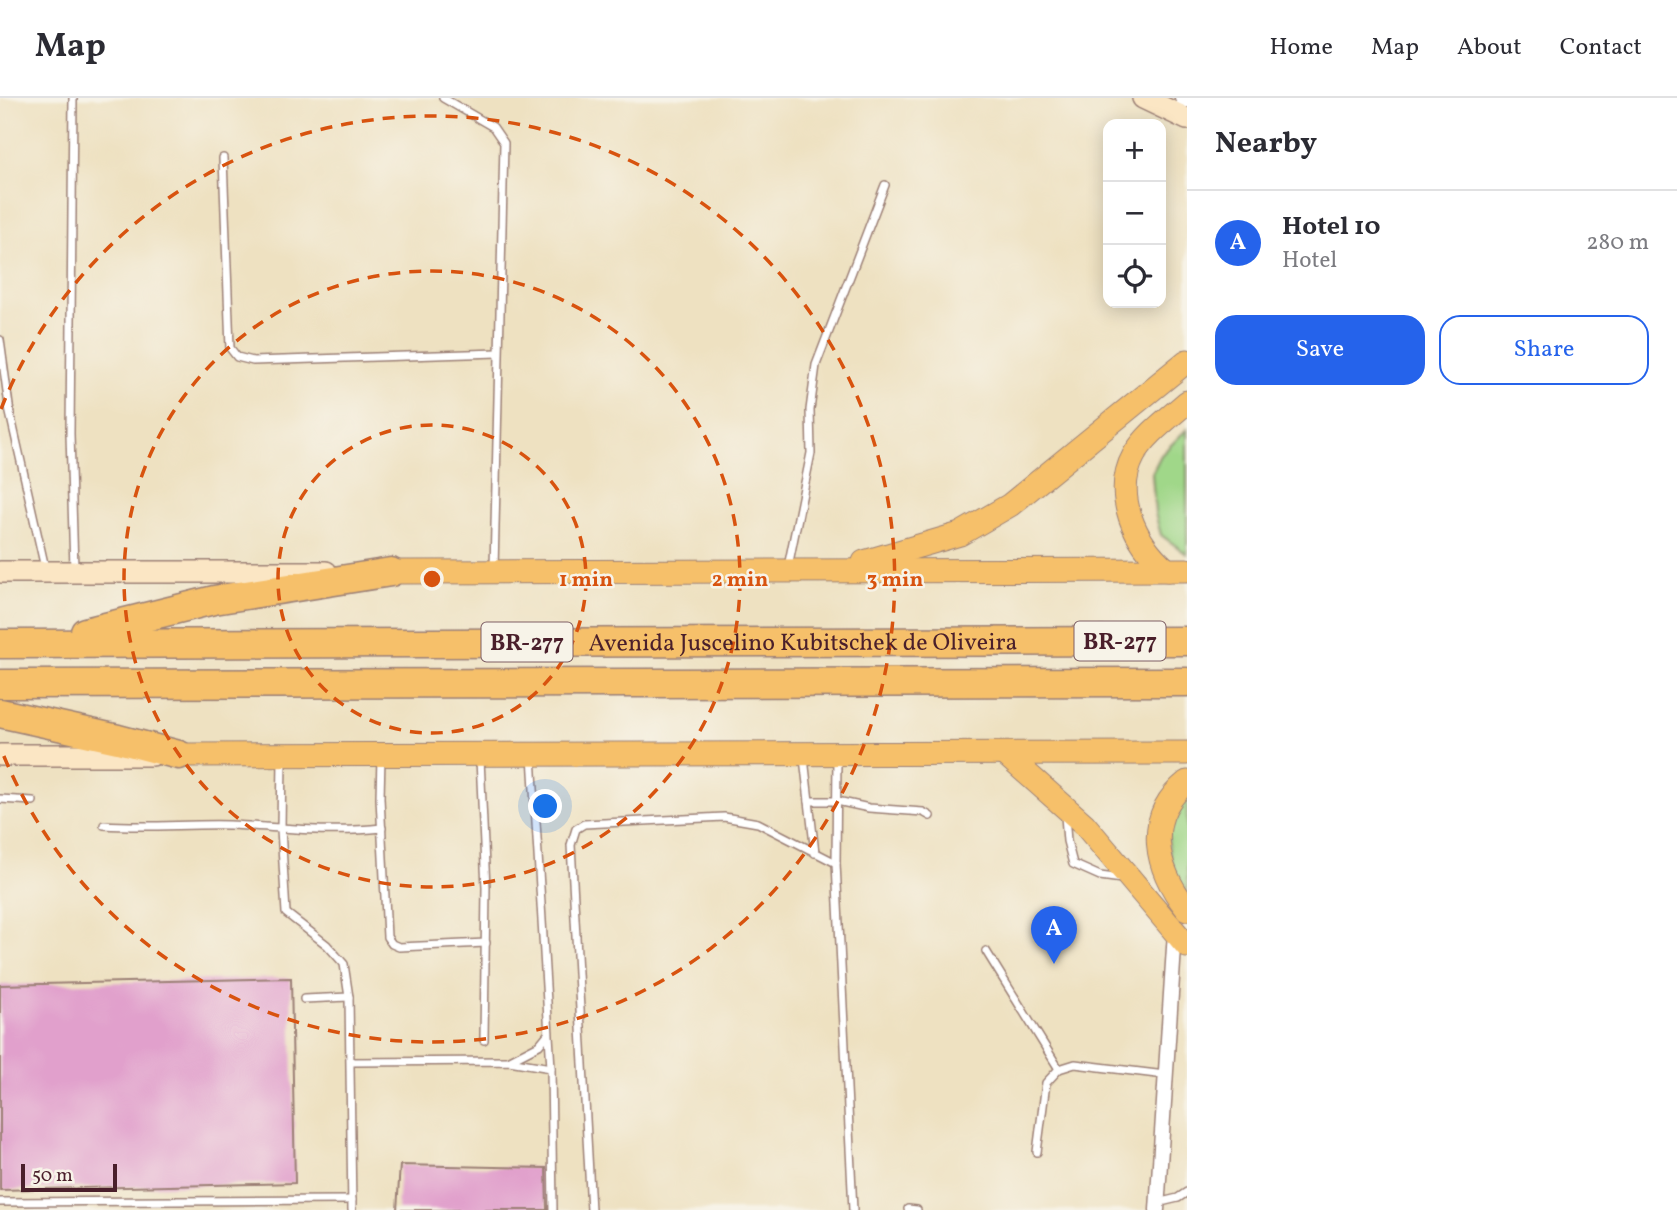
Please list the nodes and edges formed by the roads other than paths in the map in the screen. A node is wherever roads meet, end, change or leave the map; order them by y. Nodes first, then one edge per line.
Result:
1 (73, 98) edge
2 (443, 98) edge
3 (1143, 98) edge
4 (1187, 119) edge
5 (223, 159) dead end
6 (885, 185) dead end
7 (0, 340) edge
8 (498, 353) junction
9 (1187, 361) edge
10 (1187, 402) edge
11 (1142, 542) junction
12 (1121, 570) junction
13 (1177, 570) edge
14 (787, 571) junction
15 (831, 571) junction
16 (0, 572) edge
17 (46, 572) junction
18 (74, 572) junction
19 (391, 572) junction
20 (494, 572) junction
21 (1187, 641) edge
22 (6, 644) edge
23 (1187, 682) edge
24 (0, 684) edge
25 (0, 713) edge
26 (1187, 753) edge
27 (480, 754) junction
28 (532, 754) junction
29 (803, 754) junction
30 (837, 754) junction
31 (1005, 754) junction
32 (0, 755) edge
33 (179, 755) junction
34 (282, 755) junction
35 (381, 755) junction
36 (1187, 782) edge
37 (0, 799) edge
38 (33, 801) dead end
39 (809, 801) junction
40 (836, 801) junction
41 (1065, 805) junction
42 (930, 816) dead end
43 (104, 825) dead end
44 (382, 828) junction
45 (281, 829) junction
46 (815, 853) junction
47 (836, 863) junction
48 (1134, 880) junction
49 (1187, 909) edge
50 (1181, 939) edge
51 (486, 943) junction
52 (986, 951) dead end
53 (349, 997) junction
54 (304, 999) dead end
55 (549, 1033) junction
56 (484, 1041) dead end
57 (509, 1061) junction
58 (351, 1062) junction
59 (551, 1068) junction
60 (1059, 1069) junction
61 (1166, 1075) junction
62 (1037, 1152) dead end
63 (1187, 1192) edge
64 (352, 1200) junction
65 (0, 1202) edge
66 (1157, 1206) edge
67 (352, 1210) edge
68 (554, 1210) edge
69 (591, 1210) edge
70 (853, 1210) edge

1 - 18 lane
2 - 8 lane
3 - 4 main road
5 - 8 lane
6 - 14 lane
7 - 17 lane
8 - 20 lane
9 - 15 main road
10 - 11 main road
11 - 12 main road
11 - 13 main road
12 - 13 main road
12 - 15 main road
14 - 15 main road
14 - 20 main road
16 - 17 main road
17 - 18 main road
18 - 19 main road
19 - 20 main road
19 - 22 highway
21 - 22 highway, Avenida Juscelino Kubitschek de Oliveira / BR-277
23 - 24 highway, Avenida Juscelino Kubitschek de Oliveira / BR-277
25 - 33 highway
26 - 31 main road
27 - 28 main road
27 - 35 main road
27 - 51 lane
28 - 29 main road
28 - 55 lane
29 - 30 main road
29 - 39 lane
30 - 31 main road
30 - 40 lane
31 - 41 main road
32 - 33 main road
33 - 34 main road
34 - 35 main road
34 - 45 lane
35 - 44 lane
36 - 49 main road
37 - 38 lane
39 - 40 lane
39 - 46 lane
40 - 42 lane
40 - 47 lane
41 - 48 main road
41 - 48 lane
43 - 45 lane
44 - 45 lane
44 - 51 lane
45 - 53 lane
46 - 47 lane
46 - 69 lane
47 - 70 lane
48 - 50 main road
50 - 61 street
51 - 56 lane
52 - 60 lane
53 - 54 lane
53 - 58 lane
55 - 57 lane
55 - 59 lane
57 - 58 lane
57 - 59 lane
58 - 64 lane
59 - 68 lane
60 - 61 lane
60 - 62 lane
61 - 66 street
63 - 66 lane
64 - 65 lane
64 - 67 lane

